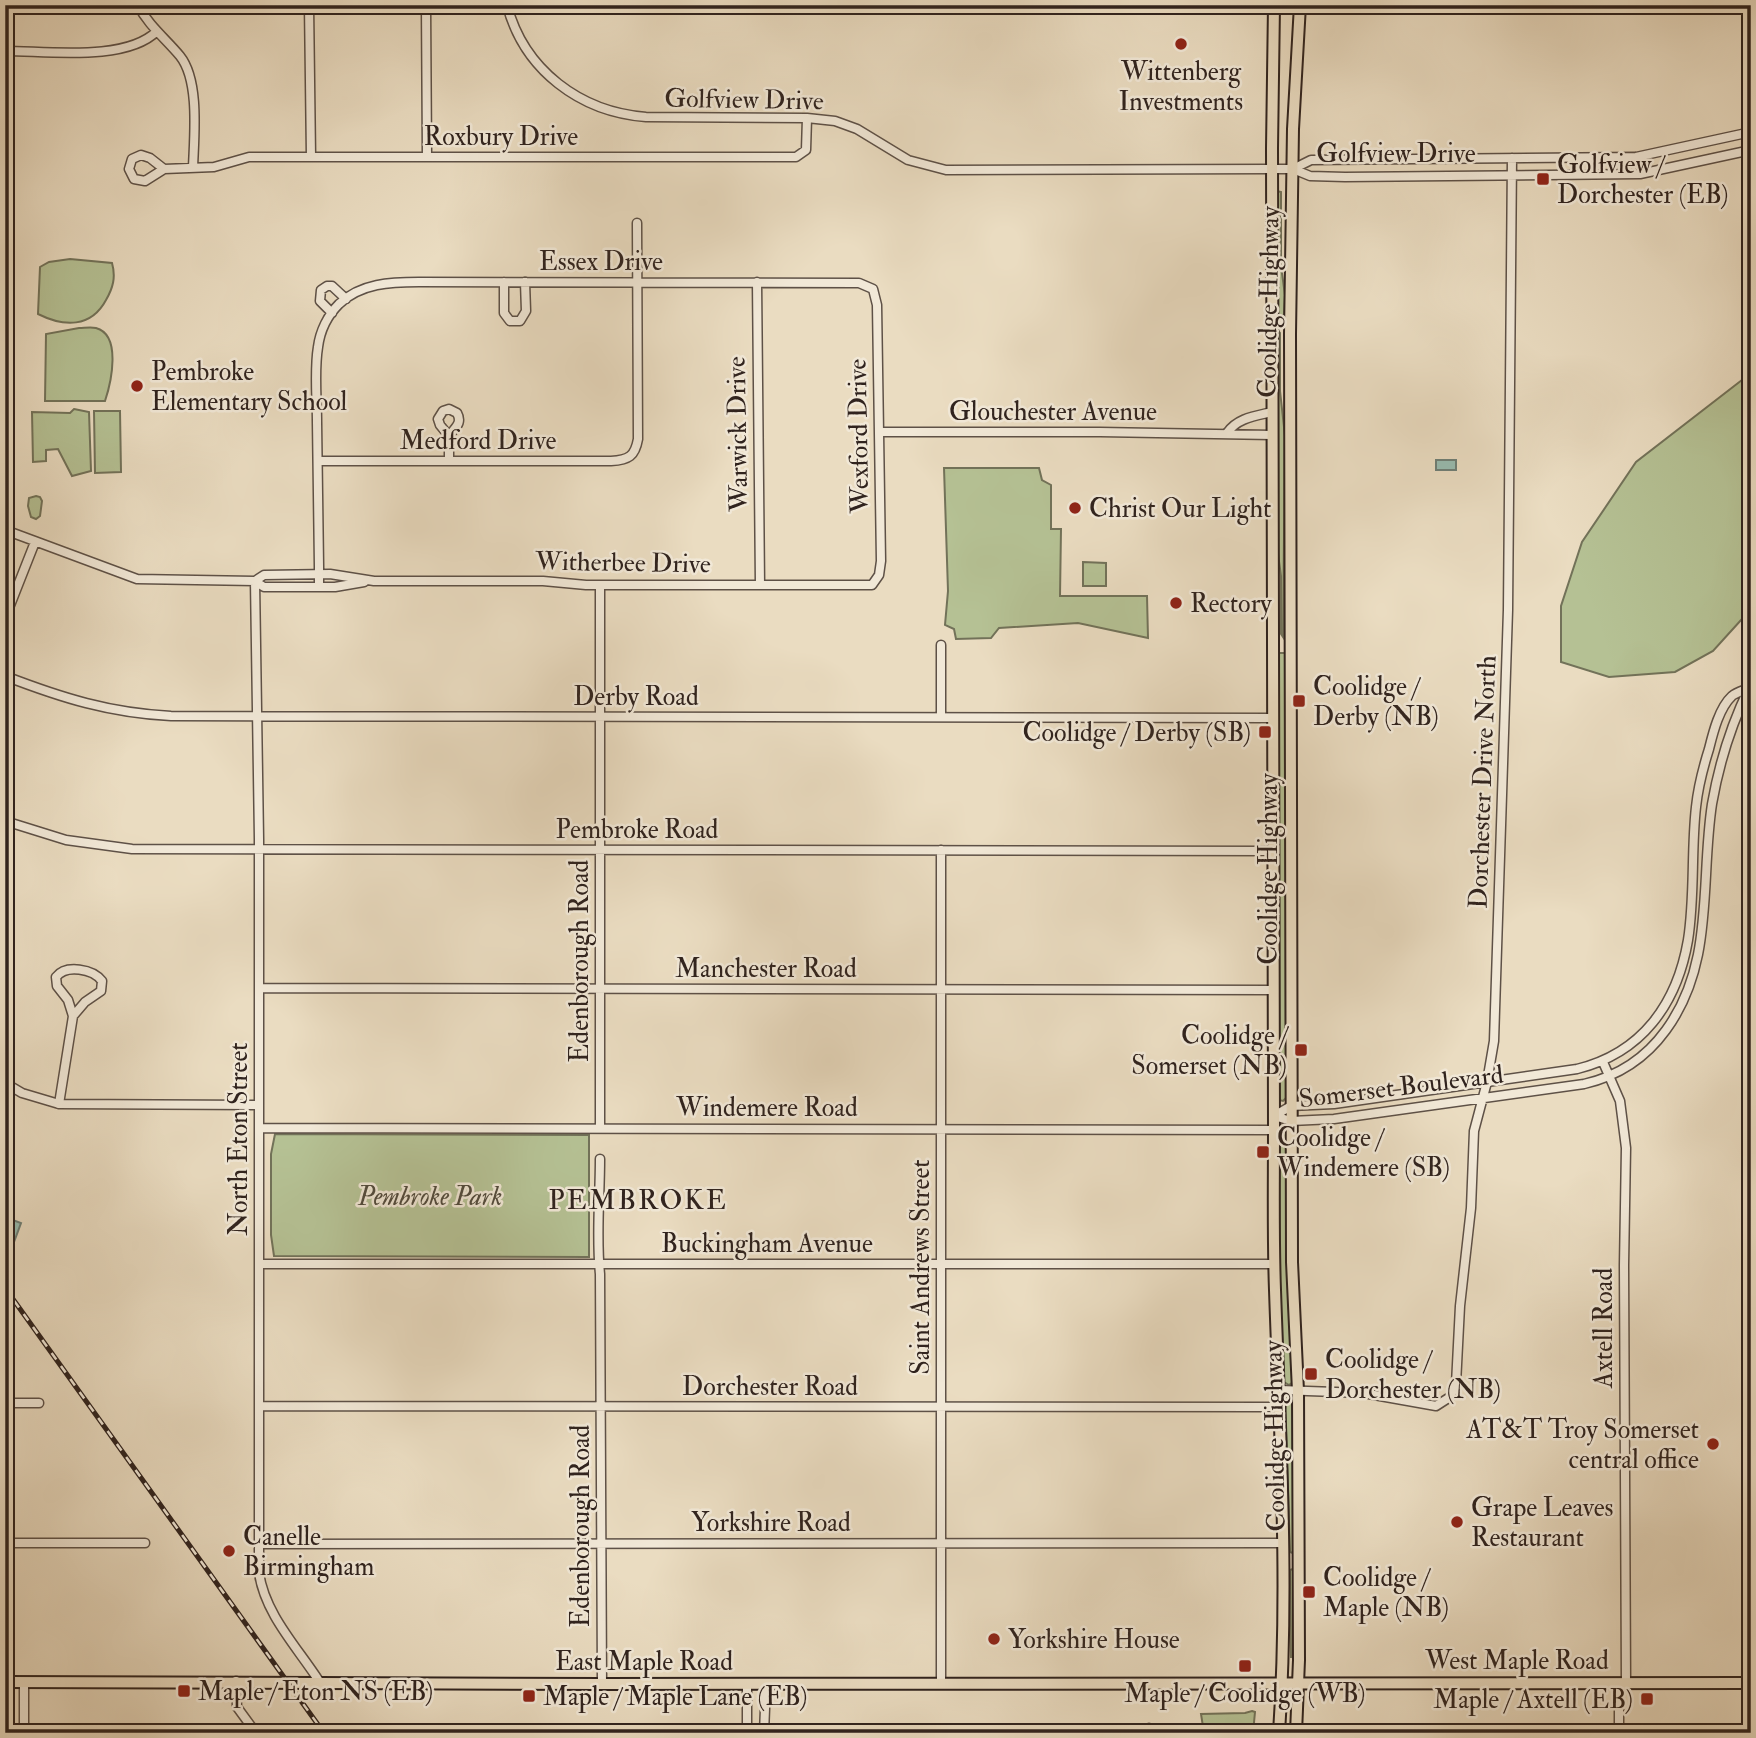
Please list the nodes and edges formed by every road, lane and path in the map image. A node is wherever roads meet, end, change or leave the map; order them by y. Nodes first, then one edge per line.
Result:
1 (138, 5) edge
2 (309, 5) edge
3 (426, 5) edge
4 (507, 5) edge
5 (1274, 5) edge
6 (1300, 5) edge
7 (157, 31) junction
8 (5, 51) edge
9 (807, 118) junction
10 (1751, 132) edge
11 (1751, 150) edge
12 (311, 157) junction
13 (427, 157) junction
14 (1511, 158) junction
15 (193, 168) junction
16 (164, 169) dead end
17 (1273, 169) junction
18 (1293, 169) junction
19 (1511, 174) junction
20 (637, 223) dead end
21 (504, 282) junction
22 (525, 282) junction
23 (637, 282) junction
24 (757, 282) junction
25 (870, 287) joint
26 (346, 299) junction
27 (335, 309) junction
28 (1273, 325) junction
29 (1290, 334) junction
30 (1272, 412) junction
31 (879, 432) junction
32 (1227, 433) junction
33 (1272, 435) junction
34 (449, 436) dead end
35 (318, 461) junction
36 (449, 461) junction
37 (5, 530) edge
38 (35, 542) junction
39 (319, 574) junction
40 (255, 581) junction
41 (374, 581) junction
42 (600, 584) junction
43 (760, 585) junction
44 (872, 585) joint
45 (319, 587) junction
46 (5, 618) edge
47 (1272, 637) junction
48 (1290, 643) junction
49 (941, 645) dead end
50 (5, 676) edge
51 (1750, 687) edge
52 (258, 716) junction
53 (600, 716) junction
54 (941, 717) junction
55 (1273, 718) junction
56 (5, 821) edge
57 (259, 849) junction
58 (600, 850) junction
59 (941, 850) junction
60 (1273, 850) junction
61 (259, 988) junction
62 (600, 989) junction
63 (940, 989) junction
64 (1273, 990) junction
65 (73, 1016) junction
66 (1603, 1062) junction
67 (1609, 1076) junction
68 (1487, 1082) junction
69 (5, 1083) edge
70 (1483, 1098) junction
71 (59, 1104) junction
72 (259, 1105) junction
73 (1292, 1107) junction
74 (1274, 1116) junction
75 (1292, 1121) junction
76 (259, 1128) junction
77 (600, 1128) junction
78 (940, 1129) junction
79 (1274, 1130) junction
80 (600, 1159) dead end
81 (259, 1264) junction
82 (599, 1264) junction
83 (941, 1264) junction
84 (1275, 1264) junction
85 (1280, 1390) junction
86 (1298, 1391) junction
87 (5, 1403) edge
88 (39, 1403) dead end
89 (260, 1406) junction
90 (600, 1407) junction
91 (1280, 1407) junction
92 (941, 1408) junction
93 (5, 1543) edge
94 (145, 1543) dead end
95 (601, 1543) junction
96 (1283, 1543) junction
97 (258, 1544) junction
98 (942, 1544) junction
99 (1284, 1562) junction
100 (1299, 1562) junction
101 (236, 1681) junction
102 (319, 1681) junction
103 (5, 1682) edge
104 (24, 1682) junction
105 (1298, 1683) junction
106 (1623, 1683) junction
107 (601, 1684) junction
108 (747, 1684) junction
109 (766, 1684) junction
110 (941, 1684) junction
111 (1282, 1684) junction
112 (1751, 1684) edge
113 (24, 1733) edge
114 (256, 1733) edge
115 (747, 1733) edge
116 (764, 1733) edge
117 (1279, 1733) edge
118 (1296, 1733) edge
119 (1619, 1733) edge

1 - 7 street
2 - 12 street
3 - 13 street
4 - 9 street, Golfview Drive
5 - 17 main road, Coolidge Highway
6 - 18 main road, Coolidge Highway
7 - 8 street
7 - 15 street
9 - 13 street, Roxbury Drive
9 - 17 street, Golfview Drive
10 - 14 street, Golfview Drive
11 - 19 street, Golfview Drive
12 - 13 street, Roxbury Drive
12 - 15 street, Roxbury Drive
14 - 18 street, Golfview Drive
14 - 19 street, Dorchester Drive North
15 - 16 street, Roxbury Drive
17 - 18 street, Golfview Drive
17 - 28 main road, Coolidge Highway
18 - 19 street, Golfview Drive
18 - 29 main road, Coolidge Highway
19 - 68 street, Dorchester Drive North
20 - 23 street
21 - 22 street, Essex Drive
21 - 22 street
21 - 26 street, Essex Drive
22 - 23 street, Essex Drive
23 - 24 street, Essex Drive
23 - 36 street, Medford Drive
24 - 25 street, Essex Drive
24 - 43 street, Warwick Drive
25 - 31 street, Wexford Drive
26 - 27 street, Essex Drive
26 - 27 street
27 - 35 street
28 - 29 main road
28 - 30 main road, Coolidge Highway
29 - 48 main road, Coolidge Highway
30 - 32 street
30 - 33 main road, Coolidge Highway
31 - 32 street, Glouchester Avenue
31 - 44 street, Wexford Drive
32 - 33 street, Glouchester Avenue
33 - 47 main road, Coolidge Highway
34 - 36 street
35 - 36 street, Medford Drive
35 - 39 street
37 - 38 street, Witherbee Drive
38 - 40 street, Witherbee Drive
38 - 46 street
39 - 40 street, Witherbee Drive
39 - 41 street, Witherbee Drive
39 - 45 street
40 - 45 street, Witherbee Drive
40 - 52 street, North Eton Street
41 - 42 street, Witherbee Drive
41 - 45 street, Witherbee Drive
42 - 43 street, Witherbee Drive
42 - 53 street, Edenborough Road
43 - 44 street, Witherbee Drive
47 - 48 main road
47 - 55 main road, Coolidge Highway
48 - 73 main road, Coolidge Highway
49 - 54 street
50 - 52 street, Derby Road
51 - 66 street, Somerset Boulevard
51 - 67 street, Somerset Boulevard
52 - 53 street, Derby Road
52 - 57 street, North Eton Street
53 - 54 street, Derby Road
53 - 58 street, Edenborough Road
54 - 55 street, Derby Road
55 - 60 main road, Coolidge Highway
56 - 57 street, Pembroke Road
57 - 58 street, Pembroke Road
57 - 61 street, North Eton Street
58 - 59 street, Pembroke Road
58 - 62 street, Edenborough Road
59 - 60 street, Pembroke Road
59 - 63 street, Saint Andrews Street
60 - 64 main road, Coolidge Highway
61 - 62 street, Manchester Road
61 - 72 street, North Eton Street
62 - 63 street, Manchester Road
62 - 77 street, Edenborough Road
63 - 64 street, Manchester Road
63 - 78 street, Saint Andrews Street
64 - 74 main road, Coolidge Highway
65 - 65 street
65 - 71 street
66 - 67 street, Axtell Road
66 - 68 street, Somerset Boulevard
67 - 70 street, Somerset Boulevard
67 - 106 street, Axtell Road
68 - 70 street, Dorchester Drive North
68 - 73 street, Somerset Boulevard
69 - 71 street
70 - 75 street, Somerset Boulevard
70 - 86 street, Dorchester Drive North
71 - 72 street
72 - 76 street, North Eton Street
73 - 74 street, Somerset Boulevard
73 - 75 main road, Coolidge Highway
74 - 75 street, Somerset Boulevard
74 - 79 main road, Coolidge Highway
75 - 86 main road, Coolidge Highway
76 - 77 street, Windemere Road
76 - 81 street, North Eton Street
77 - 78 street, Windemere Road
78 - 79 street, Windemere Road
78 - 83 street, Saint Andrews Street
79 - 84 main road, Coolidge Highway
80 - 82 street, Edenborough Road
81 - 82 street, Buckingham Avenue
81 - 89 street, North Eton Street
82 - 83 street, Buckingham Avenue
82 - 90 street, Edenborough Road
83 - 84 street, Buckingham Avenue
83 - 92 street, Saint Andrews Street
84 - 85 main road, Coolidge Highway
85 - 86 street
85 - 91 main road, Coolidge Highway
86 - 100 main road, Coolidge Highway
87 - 88 street
89 - 90 street, Dorchester Road
89 - 97 street, North Eton Street
90 - 92 street, Dorchester Road
90 - 95 street, Edenborough Road
91 - 92 street, Dorchester Road
91 - 96 main road, Coolidge Highway
92 - 98 street, Saint Andrews Street
93 - 94 street
95 - 97 street, Yorkshire Road
95 - 98 street, Yorkshire Road
95 - 107 street, Edenborough Road
96 - 98 street, Yorkshire Road
96 - 99 main road, Coolidge Highway
97 - 102 street, North Eton Street
98 - 110 street, Saint Andrews Street
99 - 100 main road
99 - 111 main road, Coolidge Highway
100 - 105 main road, Coolidge Highway
101 - 102 main road, East Maple Road
101 - 104 main road, East Maple Road
101 - 114 street
102 - 107 main road, East Maple Road
103 - 104 main road, East Maple Road
104 - 113 street
105 - 106 main road, West Maple Road
105 - 111 main road, West Maple Road
105 - 118 main road, Coolidge Highway
106 - 112 main road, West Maple Road
106 - 119 street, Axtell Road
107 - 108 main road, East Maple Road
108 - 109 main road, East Maple Road
108 - 115 street
109 - 110 main road, East Maple Road
109 - 116 street
110 - 111 main road, East Maple Road
111 - 117 main road, Coolidge Highway

